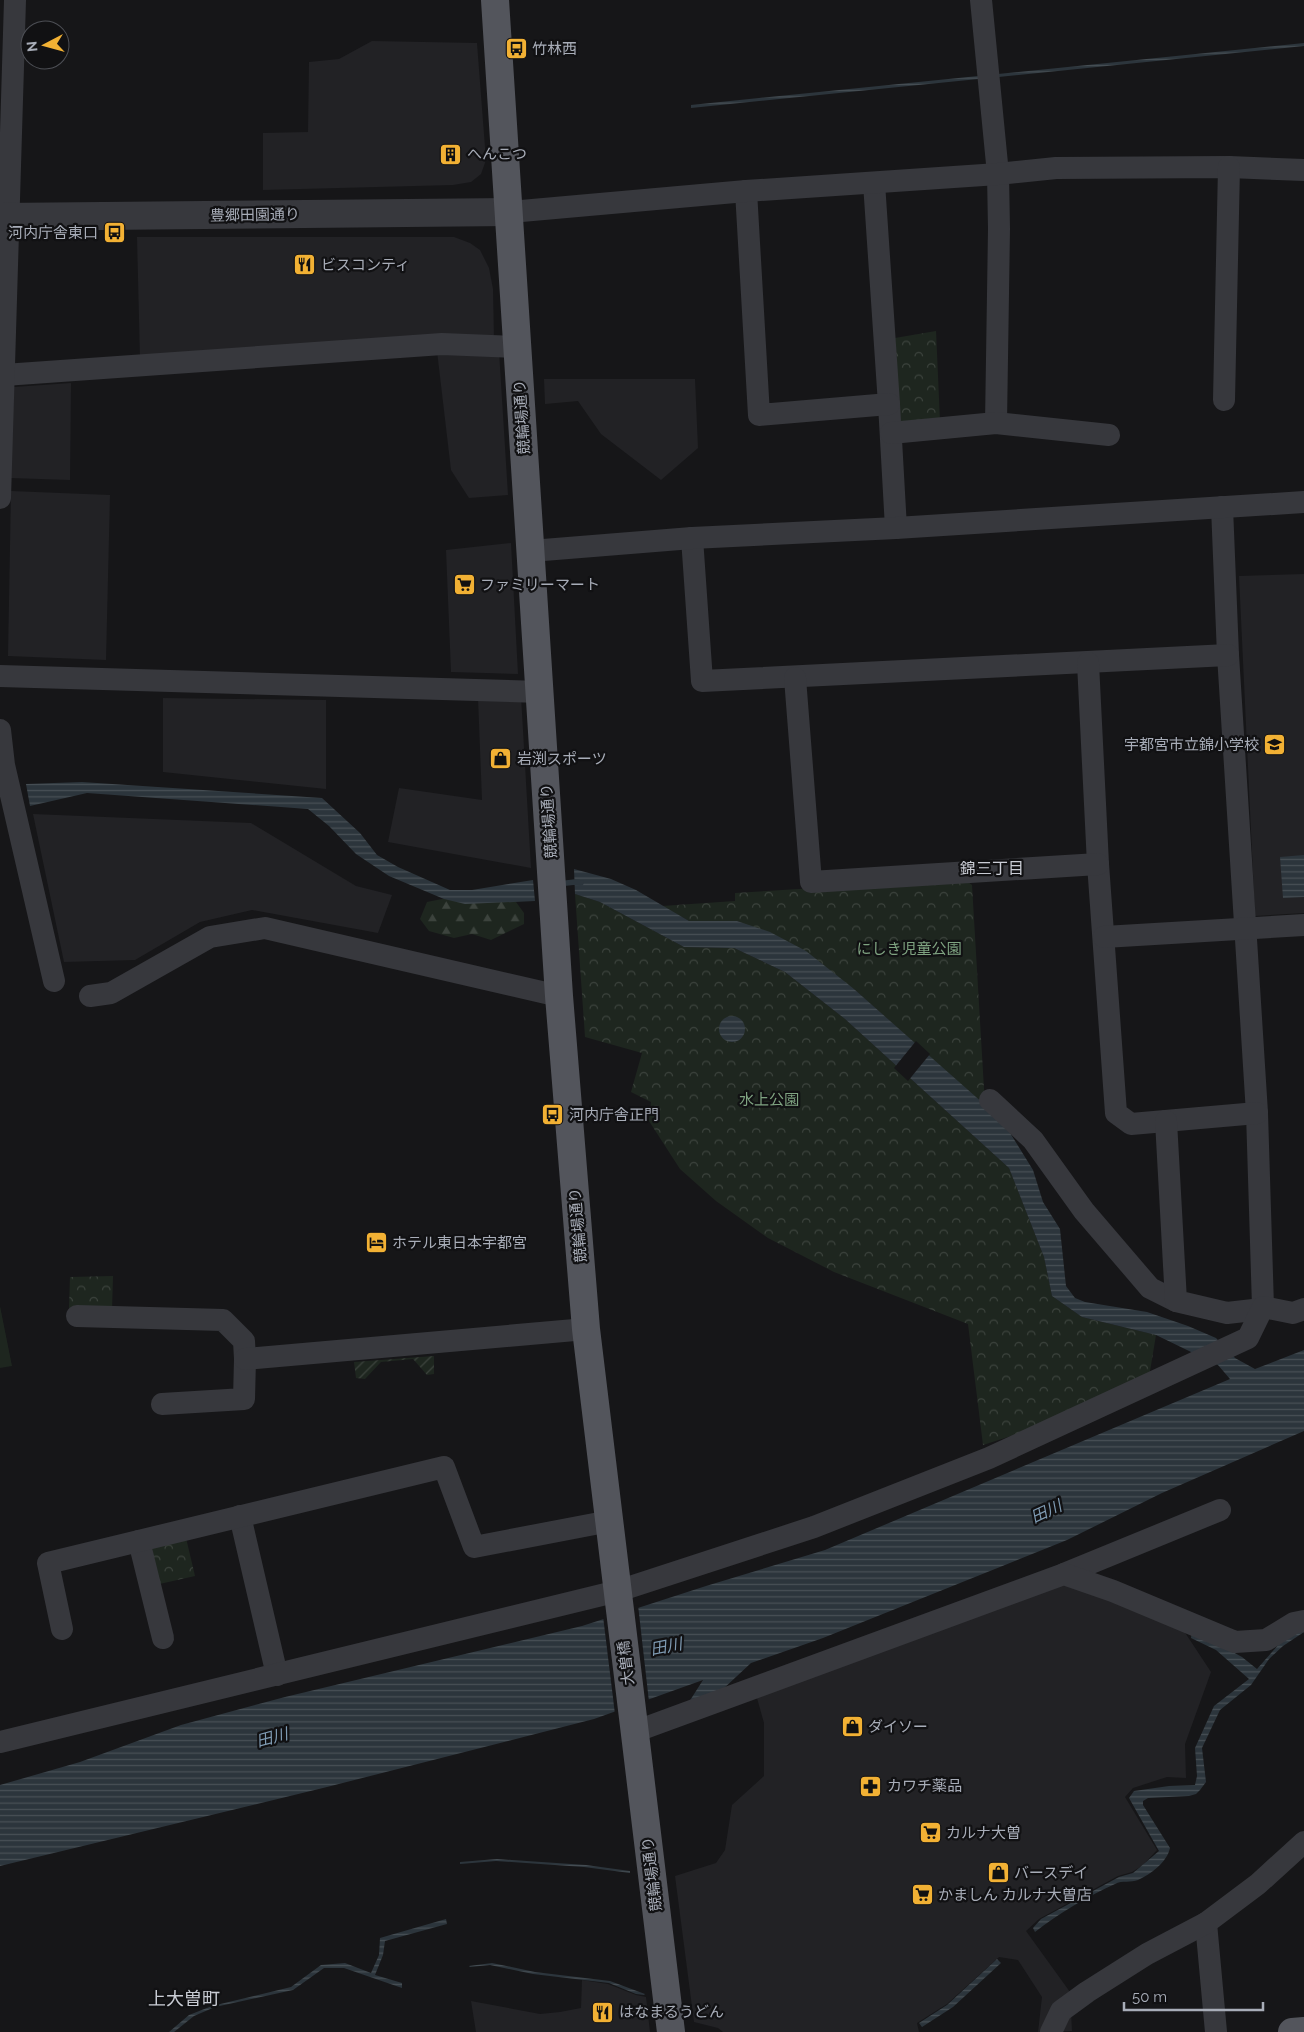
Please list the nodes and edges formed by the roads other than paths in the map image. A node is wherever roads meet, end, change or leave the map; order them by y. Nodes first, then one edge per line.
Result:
1 (15, 0) edge
2 (494, 0) edge
3 (981, 0) edge
4 (1229, 167) junction
5 (1304, 170) edge
6 (998, 174) junction
7 (874, 183) junction
8 (746, 191) junction
9 (510, 212) junction
10 (5, 218) edge
11 (517, 347) junction
12 (4, 375) junction
13 (1224, 400) dead end
14 (889, 404) junction
15 (996, 423) junction
16 (891, 433) junction
17 (1108, 434) dead end
18 (0, 498) edge
19 (1304, 502) edge
20 (1222, 506) junction
21 (896, 528) junction
22 (692, 538) junction
23 (531, 551) junction
24 (1228, 655) junction
25 (1088, 662) junction
26 (0, 676) edge
27 (795, 678) junction
28 (541, 692) junction
29 (0, 730) edge
30 (1098, 864) junction
31 (1304, 926) edge
32 (1246, 929) junction
33 (1104, 937) junction
34 (54, 981) dead end
35 (90, 996) dead end
36 (560, 996) junction
37 (990, 1100) dead end
38 (1257, 1113) junction
39 (1166, 1120) junction
40 (1176, 1301) junction
41 (1263, 1308) junction
42 (1304, 1309) edge
43 (77, 1316) dead end
44 (586, 1329) junction
45 (246, 1360) junction
46 (162, 1404) dead end
47 (1220, 1510) dead end
48 (240, 1516) junction
49 (610, 1521) junction
50 (139, 1541) junction
51 (1064, 1574) junction
52 (619, 1601) junction
53 (1304, 1621) edge
54 (62, 1629) dead end
55 (163, 1638) dead end
56 (277, 1675) junction
57 (633, 1724) junction
58 (0, 1742) edge
59 (1304, 1842) edge
60 (1206, 1923) junction
61 (1304, 2031) edge
62 (671, 2032) edge
63 (1050, 2032) edge
64 (1216, 2032) edge
65 (1292, 2032) edge

1 - 10 street
2 - 9 main road, 競輪場通り
3 - 6 street
4 - 5 street
4 - 6 street
4 - 13 street
6 - 7 street
6 - 15 street
7 - 8 street
7 - 14 street
8 - 9 street
8 - 14 street
9 - 10 street, 豊郷田園通り
9 - 11 main road, 競輪場通り
10 - 12 street
11 - 12 street
11 - 23 main road, 競輪場通り
12 - 18 street
14 - 16 street
15 - 16 street
15 - 17 street
16 - 21 street
19 - 20 street
20 - 21 street
20 - 24 street
21 - 22 street
22 - 23 street
22 - 27 street
23 - 28 main road, 競輪場通り
24 - 25 street
24 - 32 street
25 - 27 street
25 - 30 street
26 - 28 street
27 - 30 street
28 - 36 main road, 競輪場通り
29 - 34 street
30 - 33 street
31 - 32 street
32 - 33 street
32 - 38 street
33 - 39 street
35 - 36 street
36 - 44 main road, 競輪場通り
37 - 40 street
38 - 39 street
38 - 41 street
39 - 40 street
40 - 41 street
41 - 42 street
41 - 52 street
43 - 45 street
44 - 45 street
44 - 49 main road, 競輪場通り
45 - 46 street
47 - 51 street
48 - 49 street
48 - 50 street
48 - 56 street
49 - 52 main road, 競輪場通り
50 - 54 street
50 - 55 street
51 - 53 street
51 - 57 street
52 - 56 street
52 - 57 main road, 大曽橋
56 - 58 street
57 - 62 main road, 競輪場通り
59 - 60 street
60 - 63 street
60 - 64 street
61 - 65 main road

